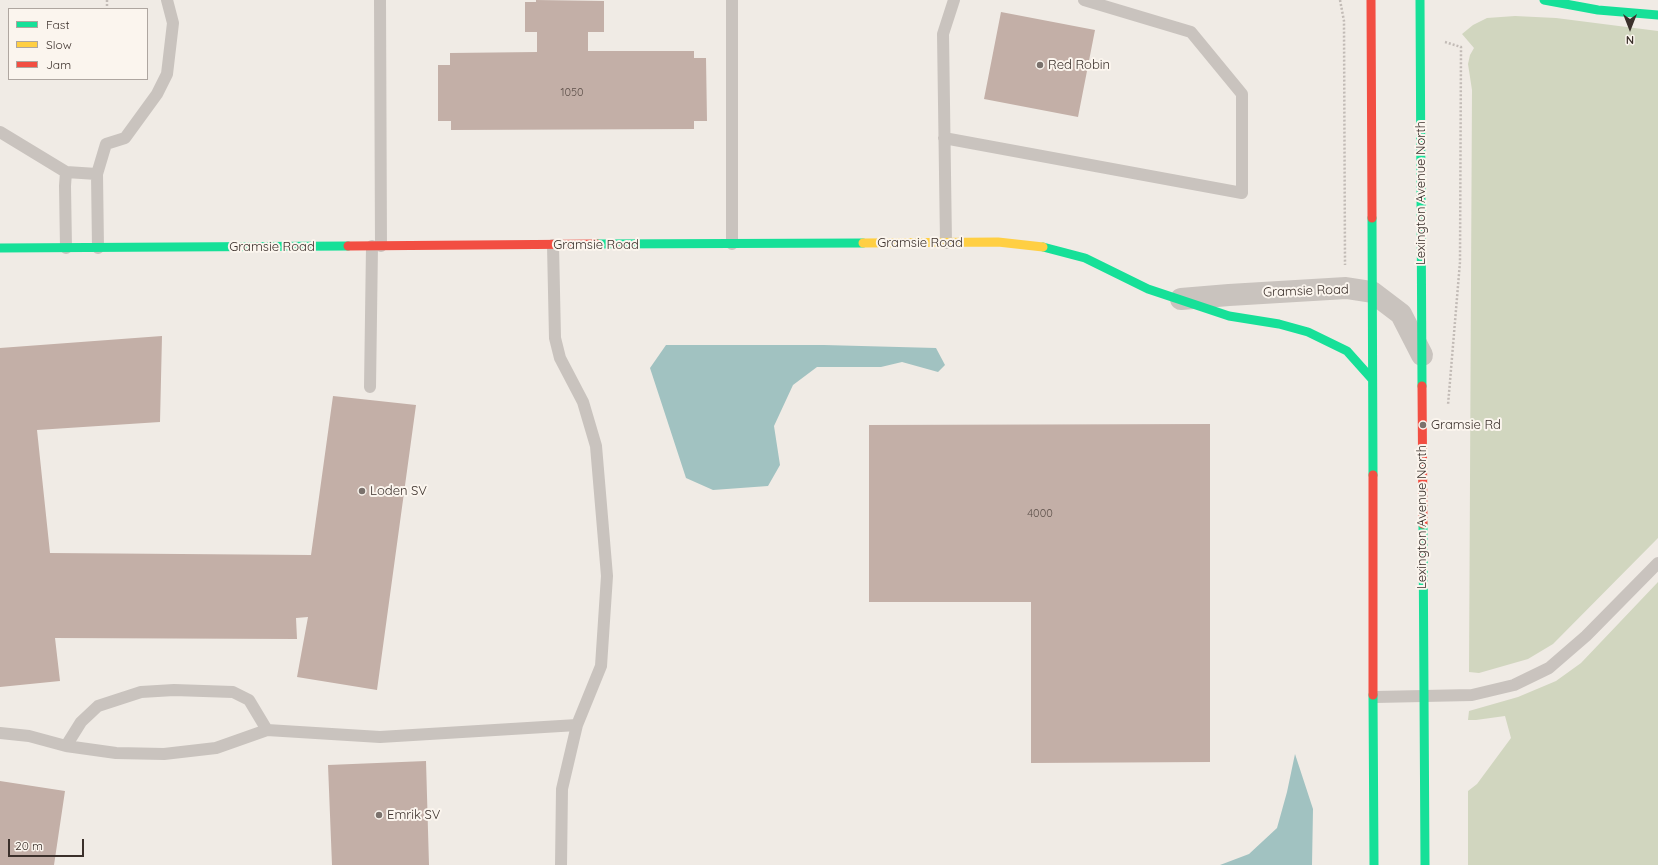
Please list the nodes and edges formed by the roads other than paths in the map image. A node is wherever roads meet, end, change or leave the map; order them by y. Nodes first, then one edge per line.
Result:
1 (167, 0) edge
2 (380, 0) edge
3 (732, 0) edge
4 (954, 0) edge
5 (1084, 0) edge
6 (1371, 0) edge
7 (1420, 0) edge
8 (1544, 0) edge
9 (1658, 15) edge
10 (0, 132) edge
11 (944, 138) junction
12 (66, 172) junction
13 (97, 174) junction
14 (946, 243) junction
15 (732, 244) junction
16 (553, 245) junction
17 (377, 246) junction
18 (0, 248) edge
19 (66, 248) junction
20 (98, 248) junction
21 (1372, 292) junction
22 (1181, 299) junction
23 (1422, 355) junction
24 (1372, 379) junction
25 (370, 387) dead end
26 (1658, 563) edge
27 (1375, 697) junction
28 (1423, 697) junction
29 (577, 725) junction
30 (267, 730) junction
31 (0, 733) edge
32 (66, 746) junction
33 (561, 865) edge
34 (1374, 865) edge
35 (1425, 865) edge

1 - 13 lane
2 - 17 lane
3 - 15 lane
4 - 11 lane
5 - 11 lane
6 - 21 main road
7 - 23 main road, Lexington Avenue North
8 - 9 main road
10 - 12 lane
11 - 14 lane
12 - 13 lane
12 - 19 lane
13 - 20 lane
14 - 15 main road, Gramsie Road
14 - 22 main road, Gramsie Road
15 - 16 main road, Gramsie Road
16 - 17 main road, Gramsie Road
16 - 29 lane
17 - 20 main road, Gramsie Road
17 - 25 lane
18 - 19 main road, Gramsie Road
19 - 20 main road, Gramsie Road
21 - 22 street, Gramsie Road
21 - 23 street, Gramsie Road
21 - 24 main road
22 - 24 main road, Gramsie Road
23 - 28 main road, Lexington Avenue North
24 - 27 main road
26 - 28 lane
27 - 28 lane
27 - 34 main road
28 - 35 main road, Lexington Avenue North
29 - 30 lane
29 - 33 lane
30 - 32 lane
30 - 32 lane
31 - 32 lane

